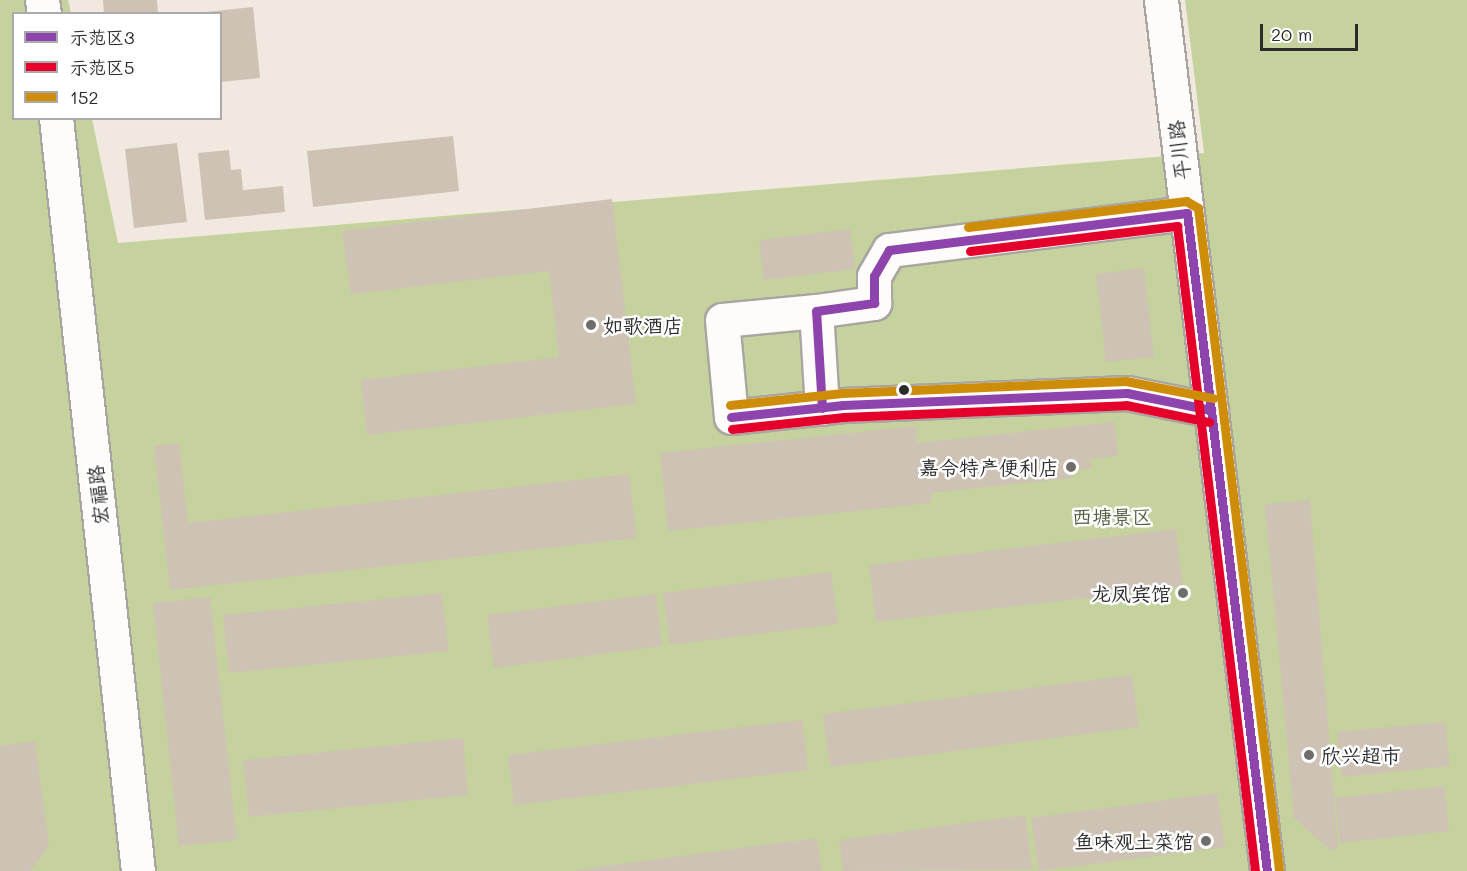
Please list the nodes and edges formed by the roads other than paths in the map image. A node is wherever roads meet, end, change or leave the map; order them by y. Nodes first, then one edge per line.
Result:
1 (1161, 0) edge
2 (56, 120) edge
3 (1187, 213) junction
4 (816, 311) junction
5 (822, 408) junction
6 (1211, 410) junction
7 (138, 871) edge
8 (1267, 871) edge

1 - 3 street, 平川路
2 - 7 street, 宏福路
3 - 4 street
3 - 6 street, 平川路
4 - 5 street
4 - 5 street
5 - 6 street
6 - 8 street, 平川路

